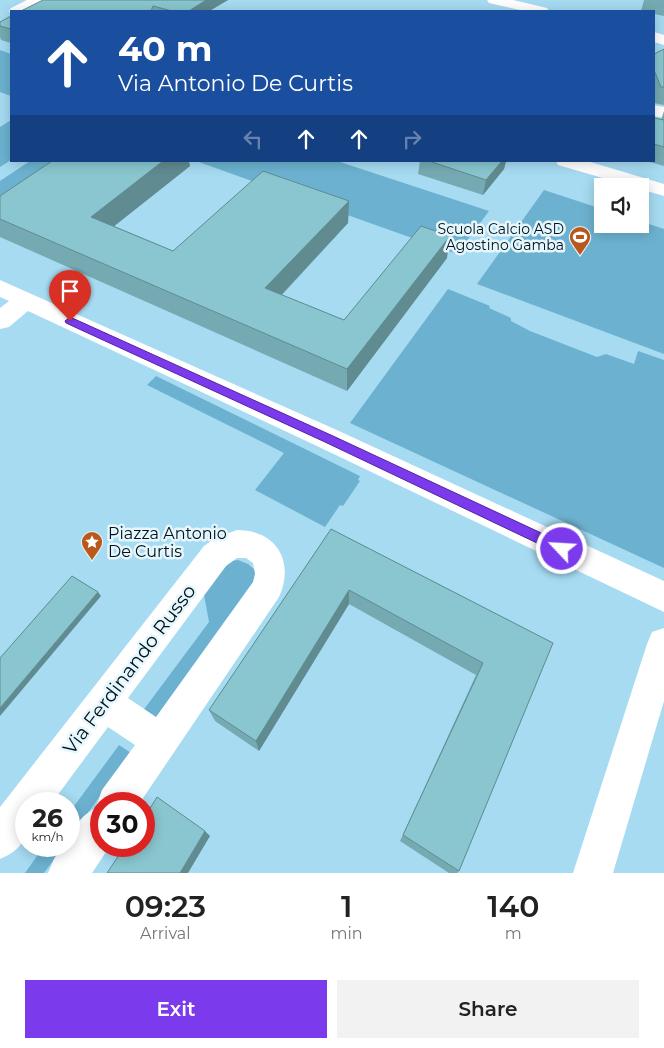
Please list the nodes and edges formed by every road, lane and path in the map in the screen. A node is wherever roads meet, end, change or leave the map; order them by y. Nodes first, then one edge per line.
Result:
1 (494, 0) edge
2 (34, 2) edge
3 (10, 7) edge
4 (538, 10) edge
5 (568, 162) edge
6 (664, 190) edge
7 (0, 288) edge
8 (26, 300) junction
9 (0, 321) edge
10 (664, 597) edge
11 (664, 644) edge
12 (104, 703) junction
13 (160, 741) junction
14 (36, 792) edge
15 (124, 792) edge
16 (15, 820) edge
17 (0, 839) edge
18 (90, 841) edge
19 (68, 873) edge
20 (593, 873) edge

1 - 4 street
2 - 3 street
5 - 6 street
7 - 8 street
8 - 9 street
8 - 10 street
11 - 20 street
12 - 13 street
12 - 13 street, Via Ferdinando Russo
12 - 14 street, Via Ferdinando Russo
13 - 15 street, Via Ferdinando Russo
16 - 17 street, Via Ferdinando Russo
18 - 19 street

